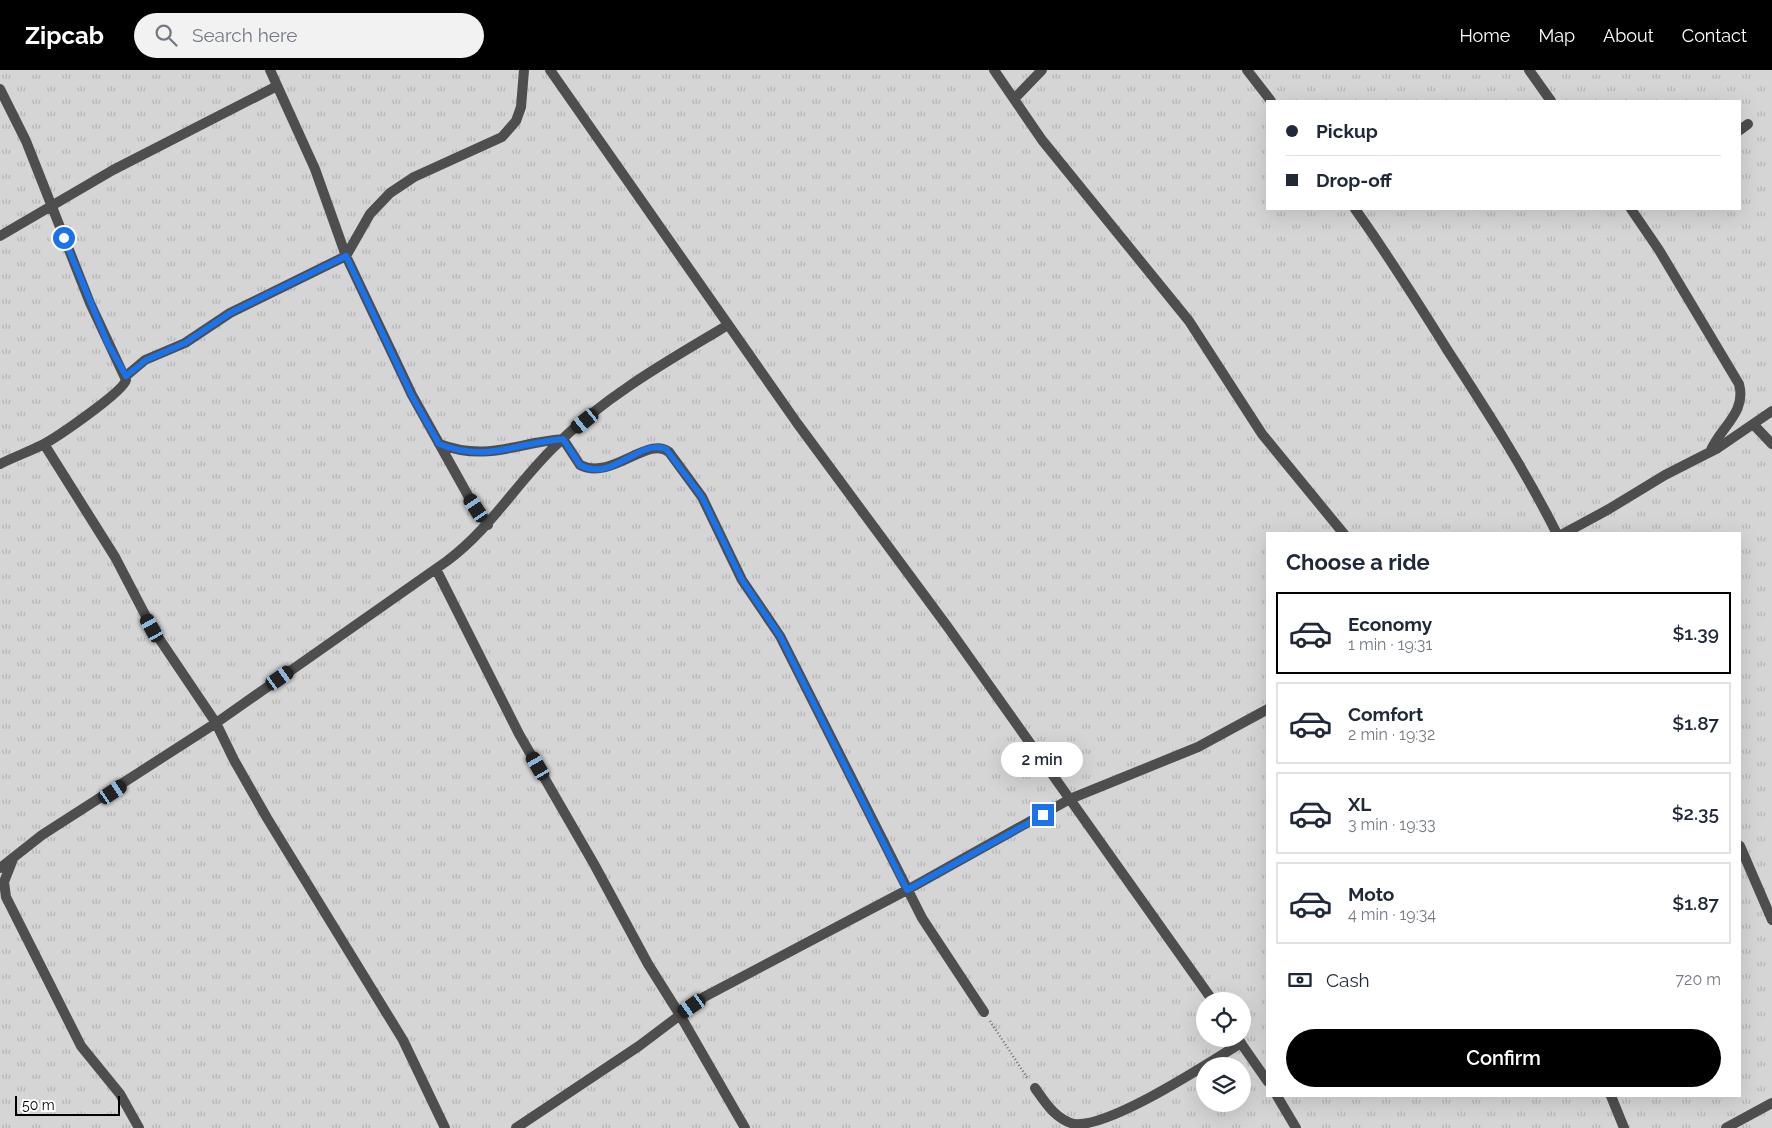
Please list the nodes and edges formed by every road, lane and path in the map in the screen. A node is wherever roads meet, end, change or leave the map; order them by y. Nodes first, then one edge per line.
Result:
1 (270, 70) edge
2 (524, 70) edge
3 (550, 70) edge
4 (994, 70) edge
5 (1042, 70) edge
6 (1247, 70) edge
7 (1529, 70) edge
8 (278, 86) junction
9 (0, 88) edge
10 (1015, 98) junction
11 (1270, 100) edge
12 (1550, 100) edge
13 (51, 206) junction
14 (1356, 210) edge
15 (1632, 210) edge
16 (0, 236) edge
17 (346, 256) junction
18 (728, 325) junction
19 (126, 376) junction
20 (1772, 410) edge
21 (1753, 424) junction
22 (563, 439) junction
23 (44, 444) junction
24 (439, 444) junction
25 (1772, 444) edge
26 (1710, 452) junction
27 (0, 464) edge
28 (488, 525) junction
29 (1342, 532) edge
30 (1556, 532) edge
31 (1567, 532) edge
32 (436, 570) junction
33 (1266, 710) edge
34 (216, 723) junction
35 (1070, 800) junction
36 (1741, 848) edge
37 (13, 858) junction
38 (0, 868) edge
39 (907, 890) junction
40 (1772, 920) edge
41 (1206, 992) edge
42 (984, 1012) joint
43 (680, 1015) junction
44 (1230, 1047) edge
45 (1243, 1047) edge
46 (1266, 1079) edge
47 (1035, 1088) joint
48 (1277, 1097) edge
49 (1611, 1097) edge
50 (1772, 1103) edge
51 (140, 1128) edge
52 (445, 1128) edge
53 (516, 1128) edge
54 (744, 1128) edge
55 (1296, 1128) edge
56 (1624, 1128) edge
57 (1726, 1128) edge

1 - 8 street
2 - 17 street
3 - 18 street
4 - 10 street
5 - 10 street
6 - 11 street
7 - 12 street
8 - 13 street
8 - 17 street
9 - 13 street
10 - 29 street
13 - 16 street
13 - 19 street
14 - 30 street
15 - 26 street
17 - 19 street
17 - 24 street
18 - 22 street
18 - 35 street
19 - 23 street
20 - 21 street
21 - 25 street
21 - 26 street
22 - 24 street
22 - 28 street
22 - 39 street
23 - 27 street
23 - 34 street
24 - 28 street
26 - 31 street
28 - 32 street
32 - 34 street
32 - 43 street
33 - 35 street
34 - 37 street
34 - 52 street
35 - 39 street
35 - 41 street
36 - 40 street
37 - 38 street
37 - 51 street
39 - 42 street
39 - 43 street
42 - 47 path
43 - 53 street
43 - 54 street
44 - 47 street
45 - 46 street
48 - 55 street
49 - 56 street
50 - 57 street

